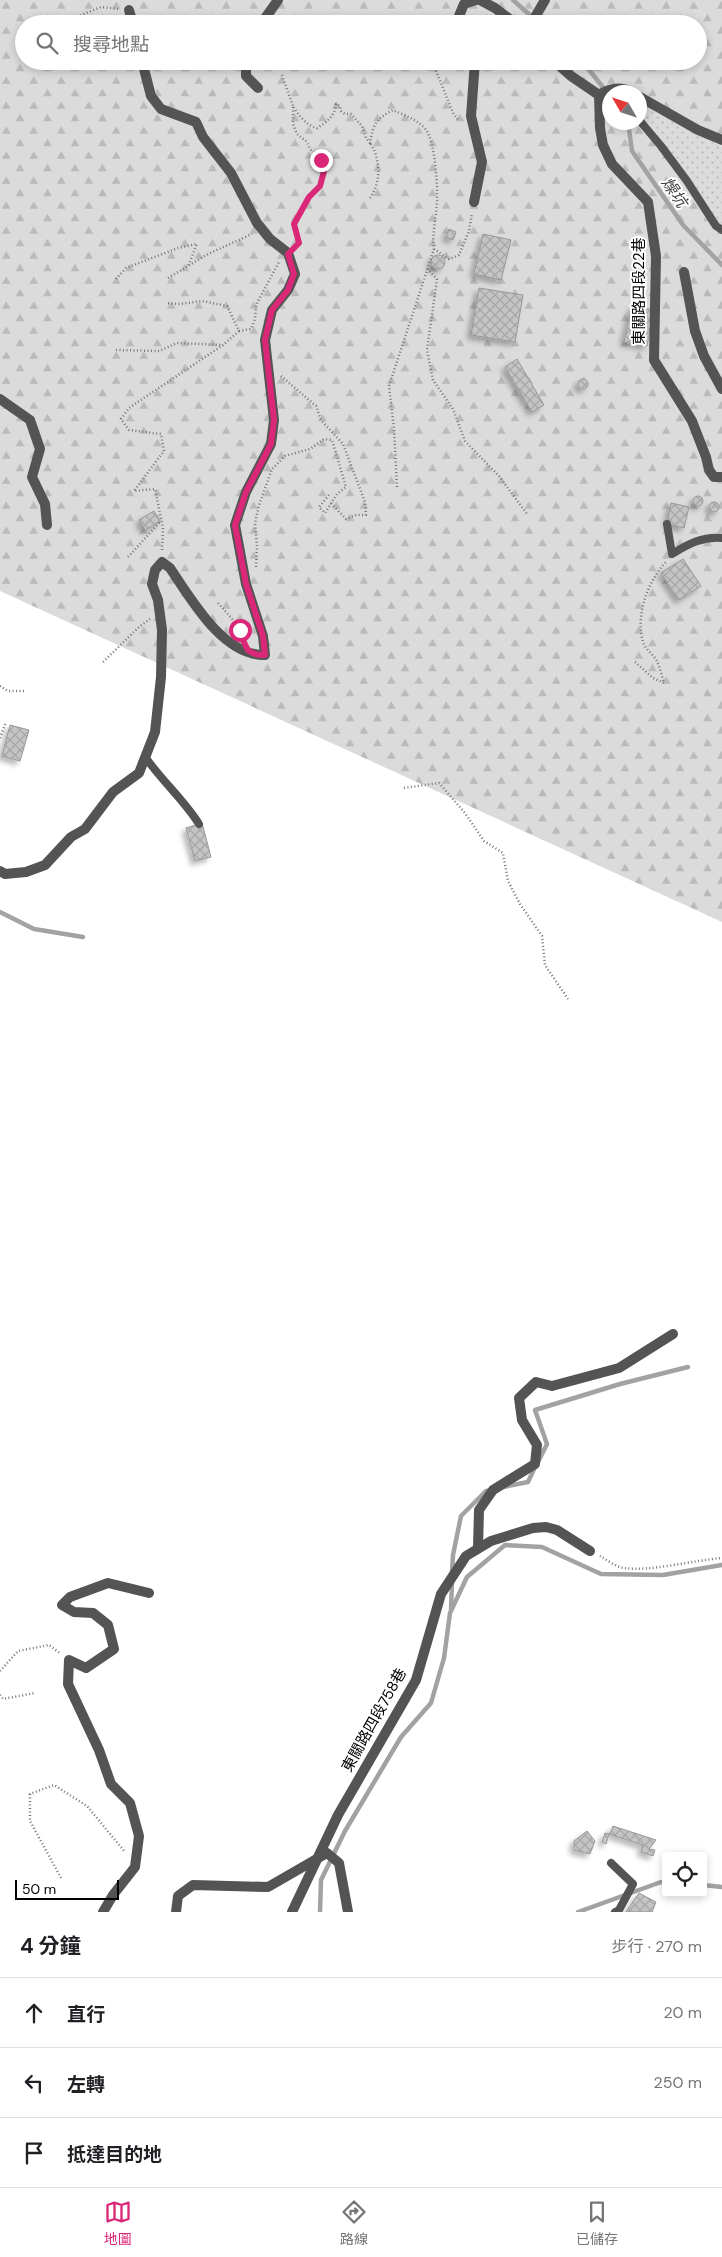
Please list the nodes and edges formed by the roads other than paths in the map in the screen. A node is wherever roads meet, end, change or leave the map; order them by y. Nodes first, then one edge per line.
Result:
1 (278, 0) edge
2 (478, 0) edge
3 (545, 0) edge
4 (129, 10) road end
5 (130, 15) edge
6 (267, 15) edge
7 (459, 15) edge
8 (504, 15) edge
9 (537, 15) edge
10 (145, 70) edge
11 (246, 70) edge
12 (474, 70) edge
13 (564, 70) edge
14 (258, 88) dead end
15 (602, 93) edge
16 (599, 95) junction
17 (647, 101) edge
18 (647, 129) edge
19 (722, 140) edge
20 (474, 202) road end
21 (722, 230) edge
22 (684, 272) dead end
23 (722, 389) edge
24 (0, 399) edge
25 (722, 477) edge
26 (667, 524) dead end
27 (48, 525) dead end
28 (722, 538) edge
29 (146, 758) junction
30 (199, 824) dead end
31 (0, 871) edge
32 (673, 1334) dead end
33 (478, 1548) junction
34 (590, 1552) road end
35 (148, 1593) dead end
36 (318, 1857) junction
37 (611, 1863) dead end
38 (103, 1912) edge
39 (176, 1912) edge
40 (292, 1912) edge
41 (348, 1912) edge
42 (615, 1912) edge

1 - 6 street
2 - 7 street
2 - 8 street
3 - 9 street
4 - 5 street
10 - 29 street
11 - 14 street
12 - 20 street
13 - 16 street
15 - 16 street
16 - 25 street, 東關路四段22巷
17 - 19 street
18 - 21 lane
22 - 23 street
24 - 27 street
26 - 28 lane
29 - 30 lane
29 - 31 street
32 - 33 street
33 - 34 street, 東關路四段758巷
33 - 36 street, 東關路四段758巷
35 - 38 street
36 - 39 street
36 - 40 street, 東關路四段758巷
36 - 41 street
37 - 42 lane

